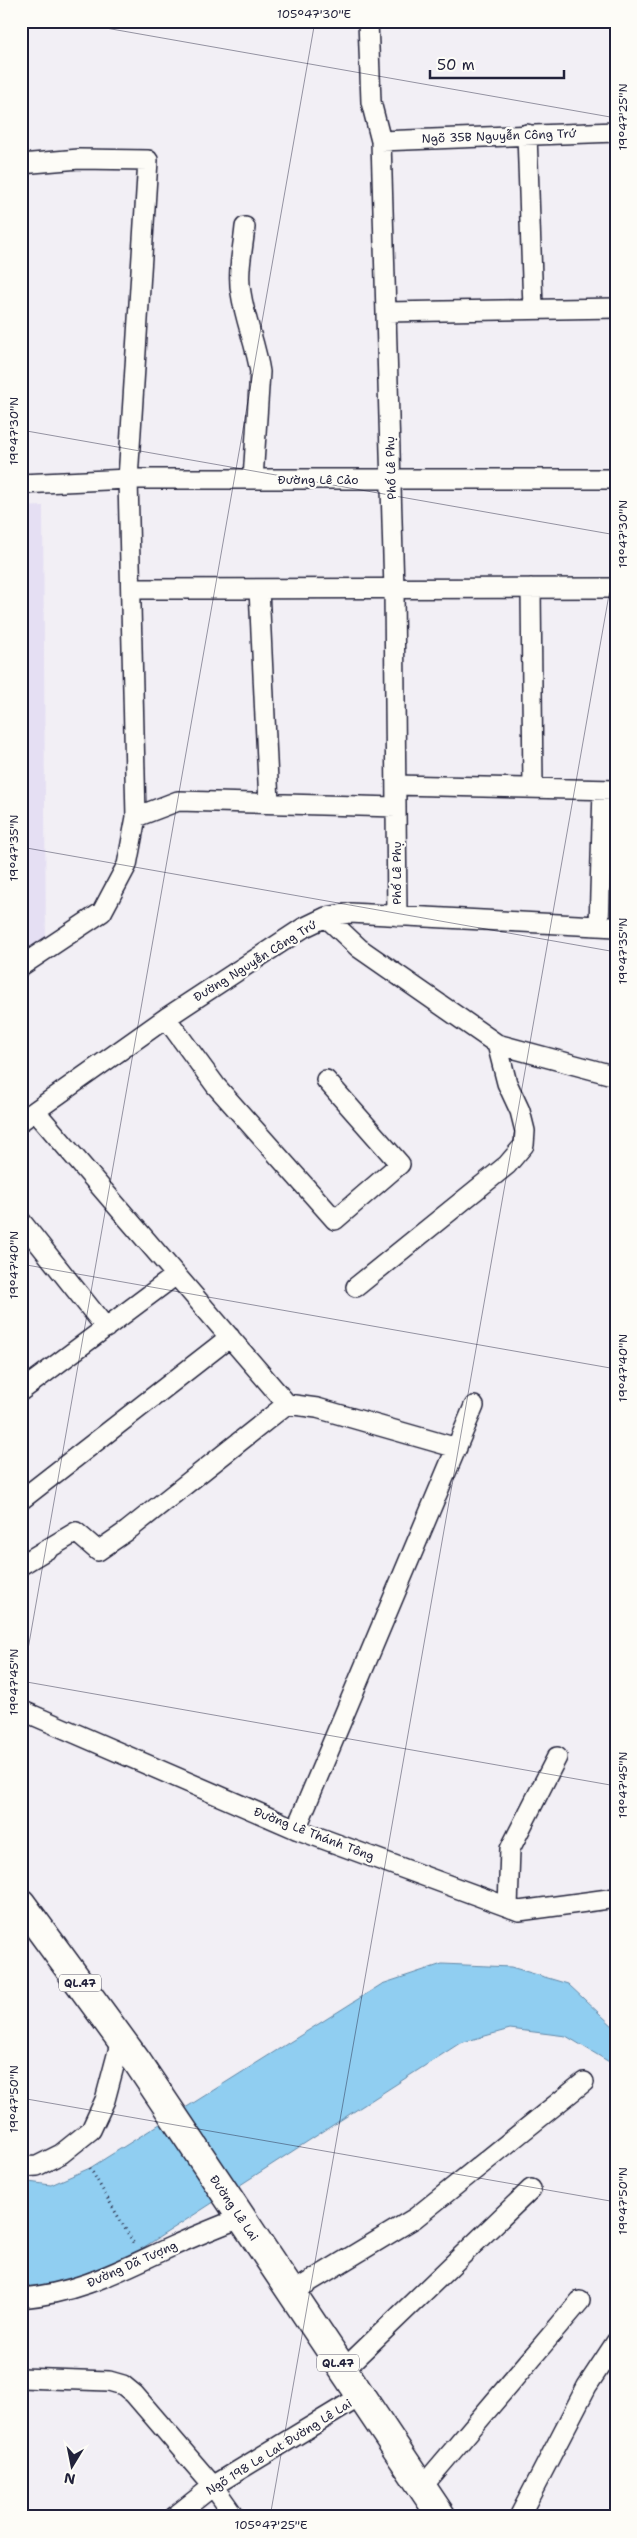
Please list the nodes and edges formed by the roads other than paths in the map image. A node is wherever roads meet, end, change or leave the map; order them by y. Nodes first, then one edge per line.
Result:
1 (368, 21) edge
2 (616, 132) edge
3 (527, 134) junction
4 (382, 140) junction
5 (21, 164) edge
6 (245, 228) dead end
7 (533, 308) junction
8 (616, 308) edge
9 (386, 312) junction
10 (128, 479) junction
11 (616, 479) edge
12 (253, 480) junction
13 (392, 480) junction
14 (21, 484) edge
15 (532, 588) junction
16 (616, 588) edge
17 (131, 589) junction
18 (259, 589) junction
19 (394, 590) junction
20 (396, 784) junction
21 (533, 788) junction
22 (610, 790) edge
23 (269, 803) junction
24 (396, 807) junction
25 (136, 817) junction
26 (397, 916) junction
27 (326, 917) junction
28 (607, 926) edge
29 (21, 966) edge
30 (166, 1018) junction
31 (497, 1044) junction
32 (616, 1076) edge
33 (326, 1080) dead end
34 (29, 1116) edge
35 (21, 1221) edge
36 (176, 1275) junction
37 (356, 1288) dead end
38 (106, 1328) junction
39 (230, 1337) junction
40 (21, 1391) edge
41 (287, 1404) junction
42 (474, 1406) dead end
43 (457, 1448) junction
44 (21, 1500) edge
45 (21, 1565) edge
46 (21, 1710) edge
47 (557, 1757) dead end
48 (296, 1828) junction
49 (616, 1898) edge
50 (21, 1903) edge
51 (508, 1907) junction
52 (121, 2040) junction
53 (584, 2082) dead end
54 (21, 2167) edge
55 (531, 2189) dead end
56 (237, 2213) junction
57 (291, 2293) junction
58 (21, 2298) edge
59 (580, 2300) dead end
60 (616, 2342) edge
61 (343, 2370) junction
62 (21, 2378) edge
63 (361, 2396) junction
64 (213, 2486) junction
65 (422, 2487) junction
66 (174, 2517) edge
67 (235, 2517) edge
68 (442, 2517) edge
69 (519, 2517) edge

1 - 4 street, Phố Lê Phụ
2 - 3 street, Ngõ 35B Nguyễn Công Trứ
3 - 4 street, Ngõ 35B Nguyễn Công Trứ
3 - 7 street
4 - 9 street, Phố Lê Phụ
5 - 10 street
6 - 12 street
7 - 8 street
7 - 9 street
9 - 13 street, Phố Lê Phụ
10 - 12 street, Đường Lê Cảo
10 - 14 street, Đường Lê Cảo
10 - 17 street
11 - 13 street, Đường Lê Cảo
12 - 13 street, Đường Lê Cảo
13 - 19 street, Phố Lê Phụ
15 - 16 street
15 - 19 street
15 - 21 street
17 - 18 street
17 - 25 street
18 - 19 street
18 - 23 street
19 - 20 street, Phố Lê Phụ
20 - 21 street
20 - 24 street, Phố Lê Phụ
21 - 22 street
22 - 28 street
23 - 24 street
23 - 25 street
24 - 26 street, Phố Lê Phụ
25 - 29 street
26 - 27 street, Đường Nguyễn Công Trứ
26 - 28 street, Đường Nguyễn Công Trứ
27 - 30 street, Đường Nguyễn Công Trứ
27 - 31 street
30 - 33 street
30 - 34 street, Đường Nguyễn Công Trứ
31 - 32 street
31 - 37 street
34 - 36 street
35 - 38 street
36 - 38 street
36 - 39 street
38 - 40 street
39 - 41 street
39 - 44 street
41 - 43 street
41 - 45 street
42 - 43 street
43 - 48 street
46 - 48 street, Đường Lê Thánh Tông
47 - 51 street
48 - 51 street, Đường Lê Thánh Tông
49 - 51 street, Đường Lê Thánh Tông
50 - 52 highway, Đường Lê Lai / QL.47
52 - 54 street
52 - 56 highway, Đường Lê Lai / QL.47
53 - 57 street
55 - 61 street
56 - 57 highway, Đường Lê Lai / QL.47
56 - 58 street, Đường Dã Tượng
57 - 61 highway, Đường Lê Lai / QL.47
59 - 65 street
60 - 69 street
61 - 63 highway, Đường Lê Lai / QL.47
62 - 64 street
63 - 64 street, Ngõ 198 Le Lat Đường Lê Lai
63 - 65 highway, Đường Lê Lai / QL.47
64 - 66 street, Ngõ 198 Le Lat Đường Lê Lai
64 - 67 street
65 - 68 highway, Đường Lê Lai / QL.47

